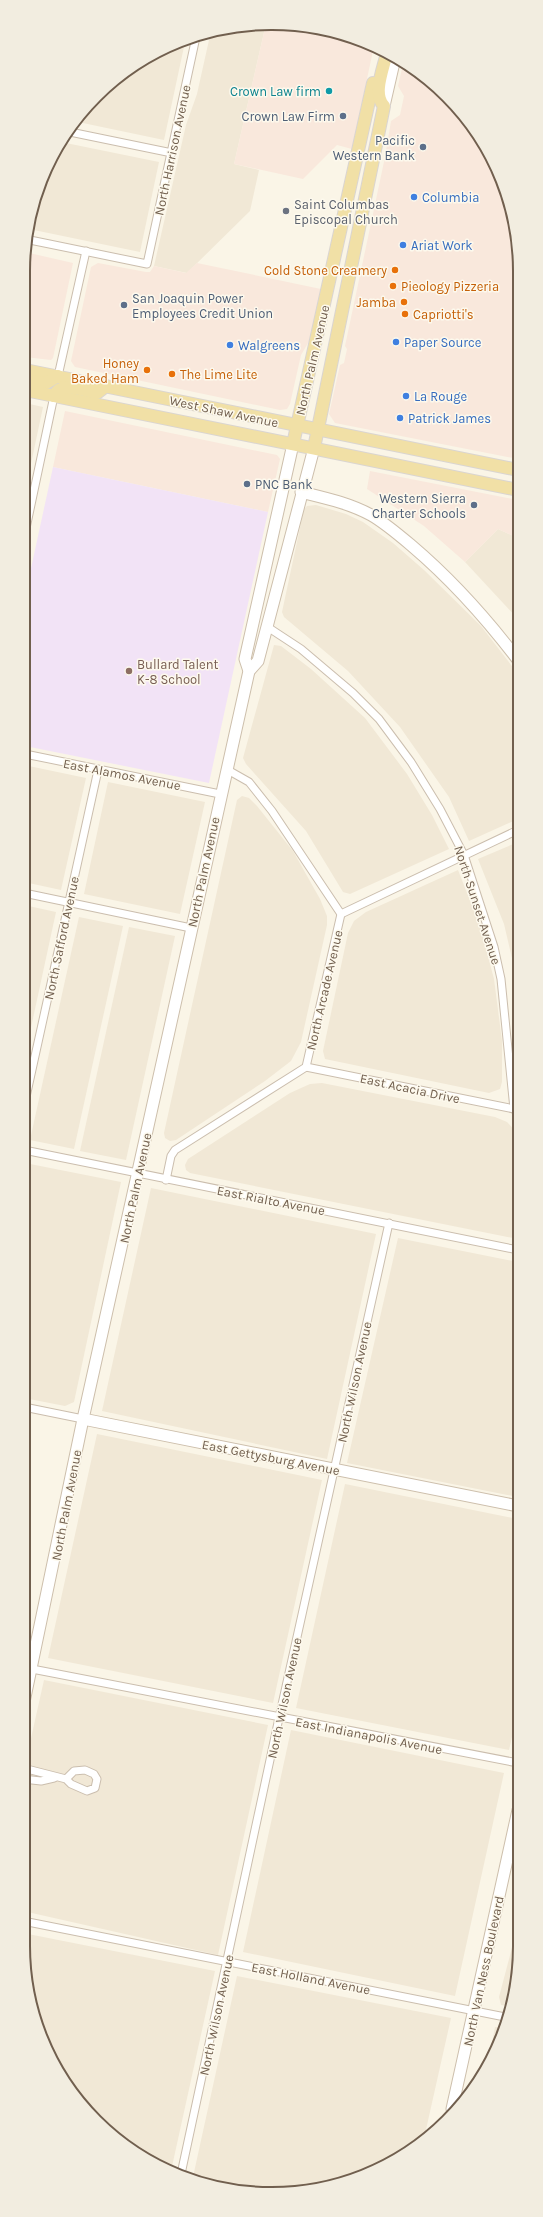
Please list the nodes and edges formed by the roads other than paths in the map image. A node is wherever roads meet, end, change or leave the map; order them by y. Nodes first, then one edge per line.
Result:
1 (195, 43) edge
2 (379, 56) edge
3 (386, 59) edge
4 (394, 63) edge
5 (384, 106) junction
6 (74, 133) edge
7 (172, 153) junction
8 (32, 240) edge
9 (86, 251) junction
10 (30, 371) edge
11 (58, 376) junction
12 (30, 381) edge
13 (106, 386) junction
14 (30, 391) edge
15 (54, 396) junction
16 (297, 426) junction
17 (318, 430) junction
18 (294, 444) junction
19 (314, 448) junction
20 (513, 469) edge
21 (513, 488) edge
22 (301, 492) junction
23 (30, 509) edge
24 (266, 626) junction
25 (513, 653) edge
26 (249, 670) junction
27 (30, 755) edge
28 (226, 769) junction
29 (98, 770) junction
30 (220, 794) junction
31 (513, 832) edge
32 (464, 855) junction
33 (30, 894) edge
34 (69, 902) junction
35 (341, 914) junction
36 (191, 928) junction
37 (306, 1067) junction
38 (30, 1079) edge
39 (513, 1084) edge
40 (513, 1111) edge
41 (30, 1151) edge
42 (139, 1174) junction
43 (166, 1180) junction
44 (389, 1223) junction
45 (513, 1249) edge
46 (30, 1408) edge
47 (83, 1419) junction
48 (335, 1470) junction
49 (513, 1505) edge
50 (32, 1669) junction
51 (30, 1677) edge
52 (279, 1718) junction
53 (513, 1761) edge
54 (30, 1770) edge
55 (56, 1778) junction
56 (66, 1778) dead end
57 (30, 1780) edge
58 (513, 1833) edge
59 (30, 1922) edge
60 (228, 1961) junction
61 (474, 2011) junction
62 (502, 2017) edge
63 (453, 2105) edge
64 (182, 2170) edge

1 - 7 street, North Harrison Avenue
2 - 16 main road, North Palm Avenue
3 - 5 main road
4 - 5 main road, North Palm Avenue
5 - 17 main road, North Palm Avenue
6 - 7 street
7 - 9 street, North Harrison Avenue
8 - 9 street
9 - 11 street
10 - 11 main road, West Shaw Avenue
11 - 12 main road
11 - 13 main road, West Shaw Avenue
13 - 15 main road
13 - 16 main road, West Shaw Avenue
14 - 15 main road, West Shaw Avenue
15 - 18 main road, West Shaw Avenue
15 - 23 street
16 - 17 main road, West Shaw Avenue
16 - 18 main road, North Palm Avenue
17 - 19 main road, North Palm Avenue
17 - 20 main road, West Shaw Avenue
18 - 19 main road, West Shaw Avenue
18 - 26 main road, North Palm Avenue
19 - 21 main road, West Shaw Avenue
19 - 22 main road, North Palm Avenue
22 - 24 main road, North Palm Avenue
22 - 25 main road
24 - 26 main road, North Palm Avenue
24 - 32 street, North Sunset Avenue
26 - 28 main road, North Palm Avenue
27 - 29 street, East Alamos Avenue
28 - 30 main road, North Palm Avenue
28 - 35 street, North Arcade Avenue
29 - 30 street, East Alamos Avenue
29 - 34 street, North Safford Avenue
30 - 36 main road, North Palm Avenue
31 - 32 street
32 - 35 street
32 - 39 street, North Sunset Avenue
33 - 34 street
34 - 36 street
34 - 38 street, North Safford Avenue
35 - 37 street, North Arcade Avenue
36 - 42 main road, North Palm Avenue
37 - 40 street, East Acacia Drive
37 - 43 street, North Arcade Avenue
41 - 42 street, East Rialto Avenue
42 - 43 street, East Rialto Avenue
42 - 47 main road, North Palm Avenue
43 - 44 street, East Rialto Avenue
44 - 45 street, East Rialto Avenue
44 - 48 street, North Wilson Avenue
46 - 47 street, East Gettysburg Avenue
47 - 48 main road, East Gettysburg Avenue
47 - 50 main road, North Palm Avenue
48 - 49 main road, East Gettysburg Avenue
48 - 52 street, North Wilson Avenue
50 - 51 main road, North Palm Avenue
50 - 52 street, East Indianapolis Avenue
52 - 53 street, East Indianapolis Avenue
52 - 60 street, North Wilson Avenue
54 - 55 street
55 - 56 street
55 - 57 street
58 - 61 main road, North Van Ness Boulevard
59 - 60 street, East Holland Avenue
60 - 61 street, East Holland Avenue
60 - 64 street, North Wilson Avenue
61 - 62 street, East Holland Avenue
61 - 63 main road, North Van Ness Boulevard

